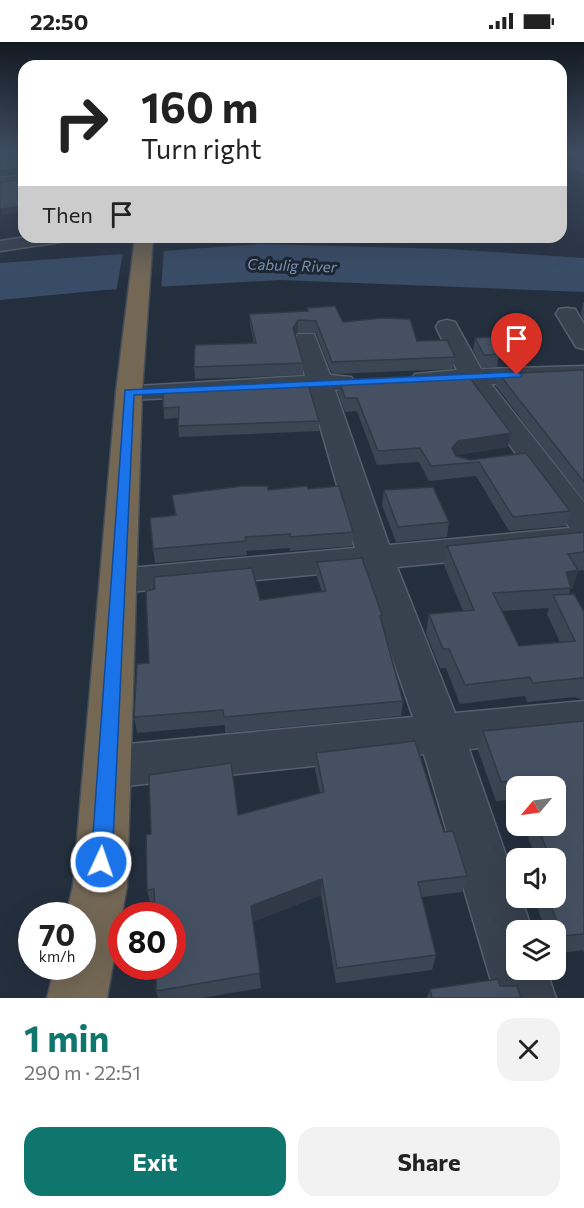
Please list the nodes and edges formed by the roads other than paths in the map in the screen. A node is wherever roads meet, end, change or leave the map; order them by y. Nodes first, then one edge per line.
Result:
1 (20, 243) edge
2 (143, 243) edge
3 (0, 246) edge
4 (567, 314) dead end
5 (447, 327) dead end
6 (306, 339) dead end
7 (584, 342) edge
8 (584, 373) edge
9 (472, 376) junction
10 (402, 380) edge
11 (367, 381) edge
12 (321, 383) junction
13 (129, 392) junction
14 (531, 455) junction
15 (499, 459) edge
16 (584, 524) edge
17 (584, 538) edge
18 (375, 556) junction
19 (118, 580) junction
20 (584, 718) edge
21 (441, 734) junction
22 (107, 767) junction
23 (506, 937) edge
24 (520, 980) edge
25 (77, 998) edge
26 (526, 998) edge

1 - 3 street
2 - 13 highway
4 - 7 street
5 - 9 street
6 - 12 street
8 - 9 street
9 - 10 street
9 - 14 street
11 - 12 street
12 - 13 street
12 - 18 street
13 - 19 highway
14 - 15 street
14 - 16 street
17 - 18 street
18 - 19 street
18 - 21 street
19 - 22 highway
20 - 21 street
21 - 22 street
21 - 23 street
22 - 25 highway
24 - 26 street

